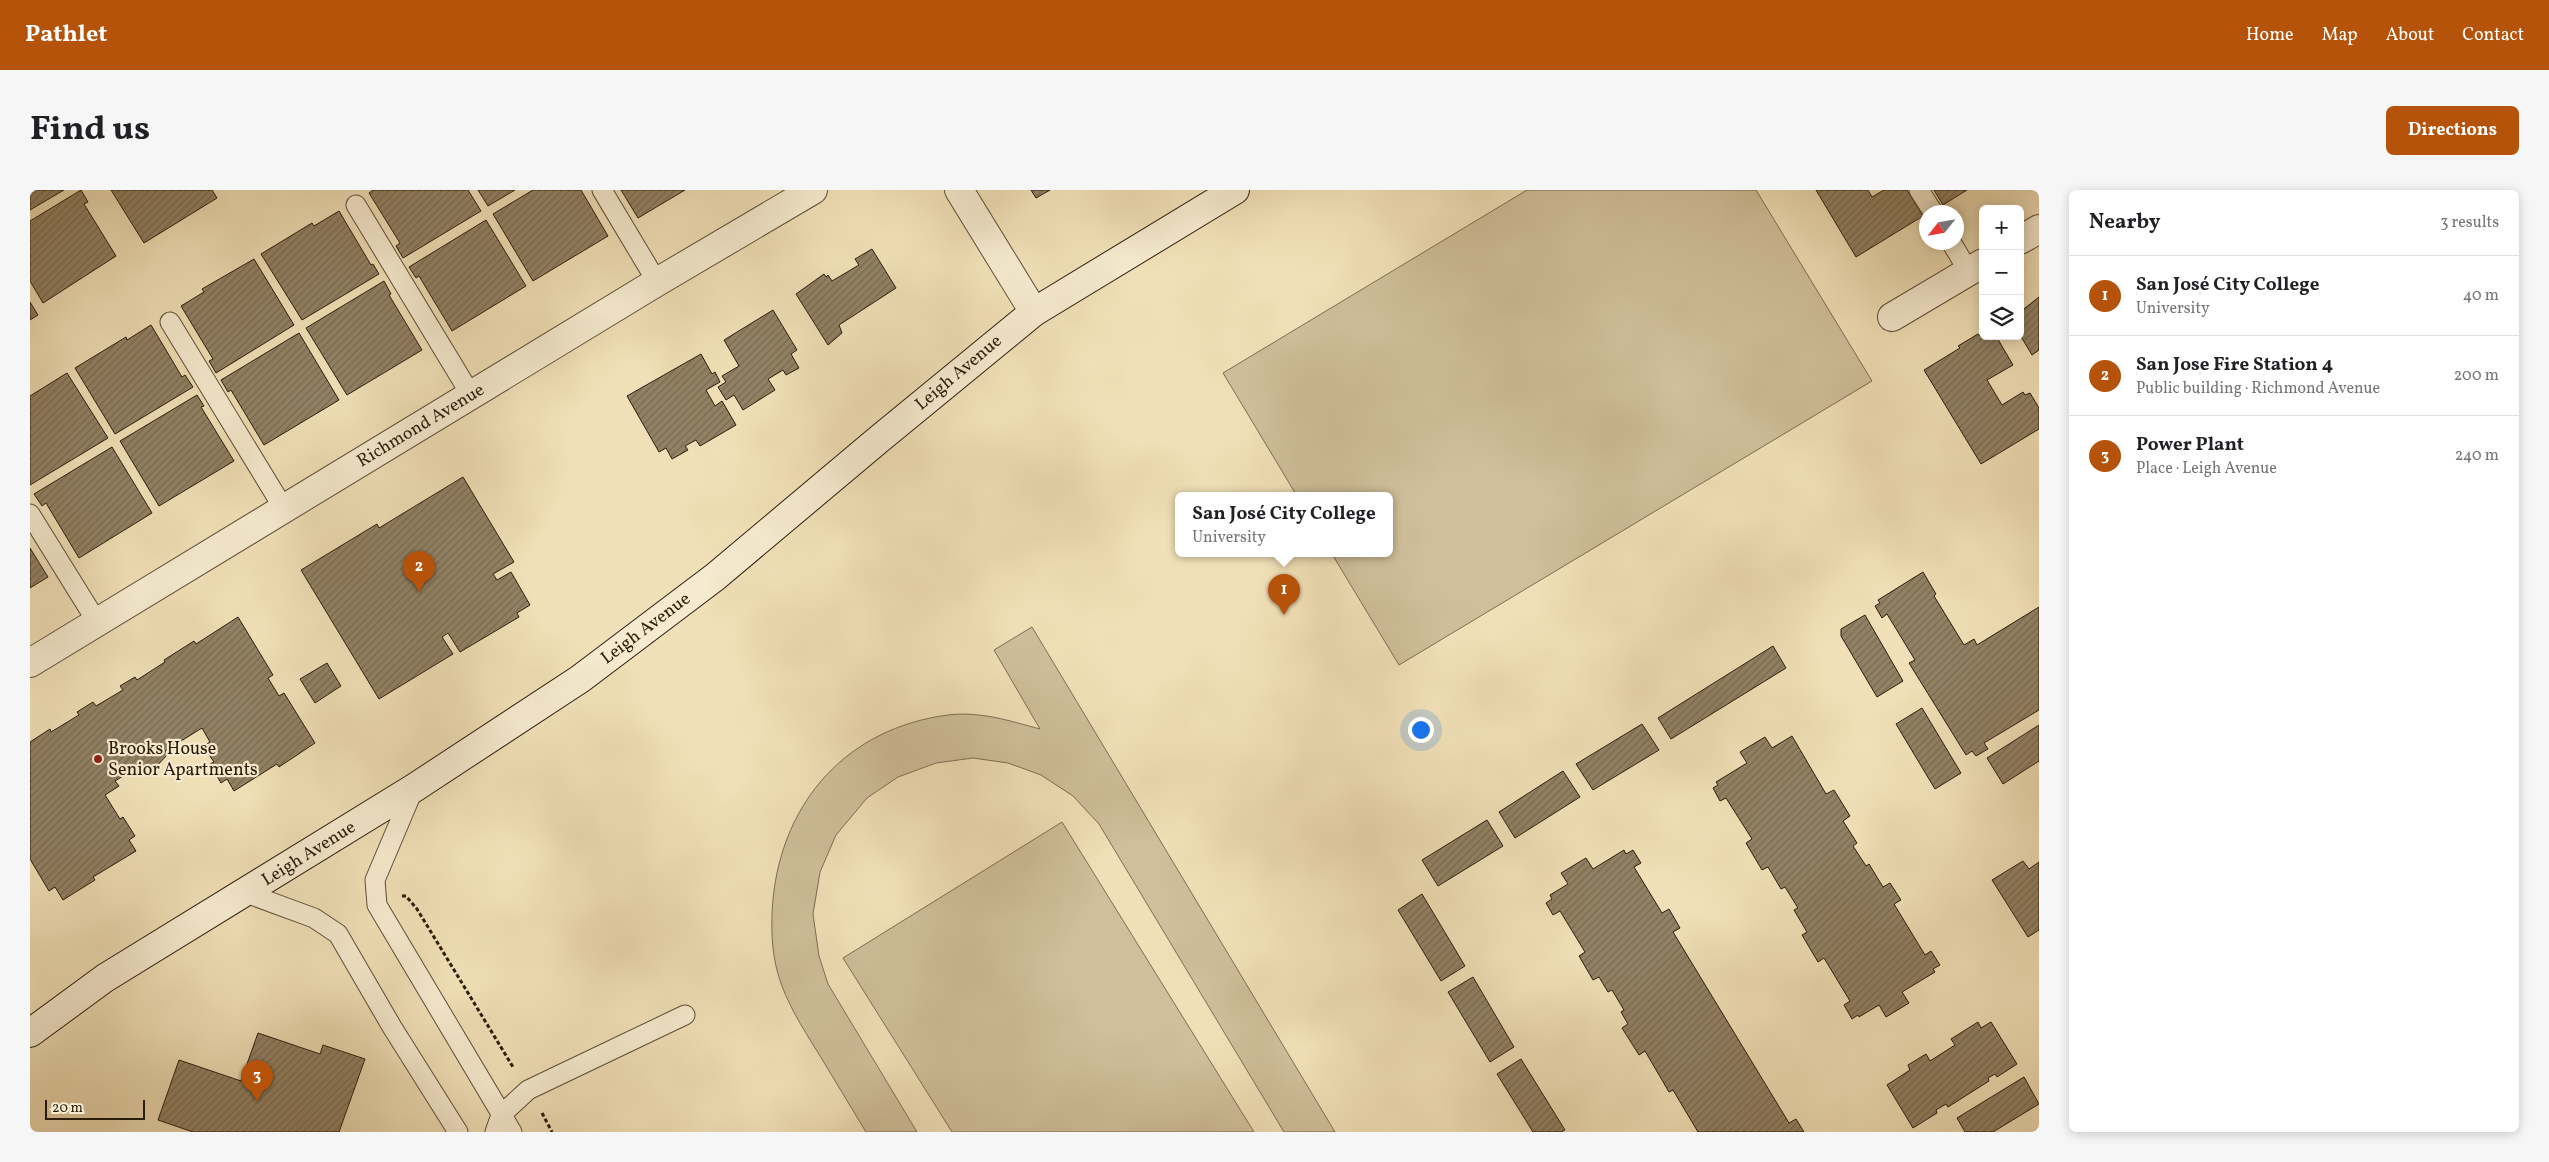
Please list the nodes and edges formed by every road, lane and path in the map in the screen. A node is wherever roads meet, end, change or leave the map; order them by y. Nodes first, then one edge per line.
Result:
1 (602, 190) edge
2 (814, 190) edge
3 (959, 190) edge
4 (1235, 190) edge
5 (1919, 190) edge
6 (356, 205) dead end
7 (1929, 205) edge
8 (2039, 229) edge
9 (2024, 238) edge
10 (1959, 250) edge
11 (1976, 267) edge
12 (657, 282) junction
13 (1034, 312) junction
14 (1892, 316) dead end
15 (170, 322) dead end
16 (471, 395) junction
17 (284, 509) junction
18 (30, 514) edge
19 (97, 622) junction
20 (30, 663) edge
21 (414, 788) junction
22 (246, 892) junction
23 (394, 896) dead end
24 (685, 1015) dead end
25 (30, 1033) edge
26 (517, 1074) dead end
27 (537, 1105) dead end
28 (498, 1124) edge
29 (458, 1132) edge
30 (512, 1132) edge
31 (552, 1132) edge

1 - 12 lane
2 - 12 street, Richmond Avenue
3 - 13 street
4 - 13 street, Leigh Avenue
5 - 7 lane
6 - 16 lane
8 - 9 street
10 - 11 lane
11 - 14 street
12 - 16 street, Richmond Avenue
13 - 21 street, Leigh Avenue
15 - 17 lane
16 - 17 street, Richmond Avenue
17 - 19 street, Richmond Avenue
18 - 19 lane
19 - 20 street, Richmond Avenue
21 - 22 street, Leigh Avenue
21 - 28 lane
22 - 25 street, Leigh Avenue
22 - 29 lane
23 - 26 path
24 - 28 lane
27 - 31 path
28 - 30 lane

